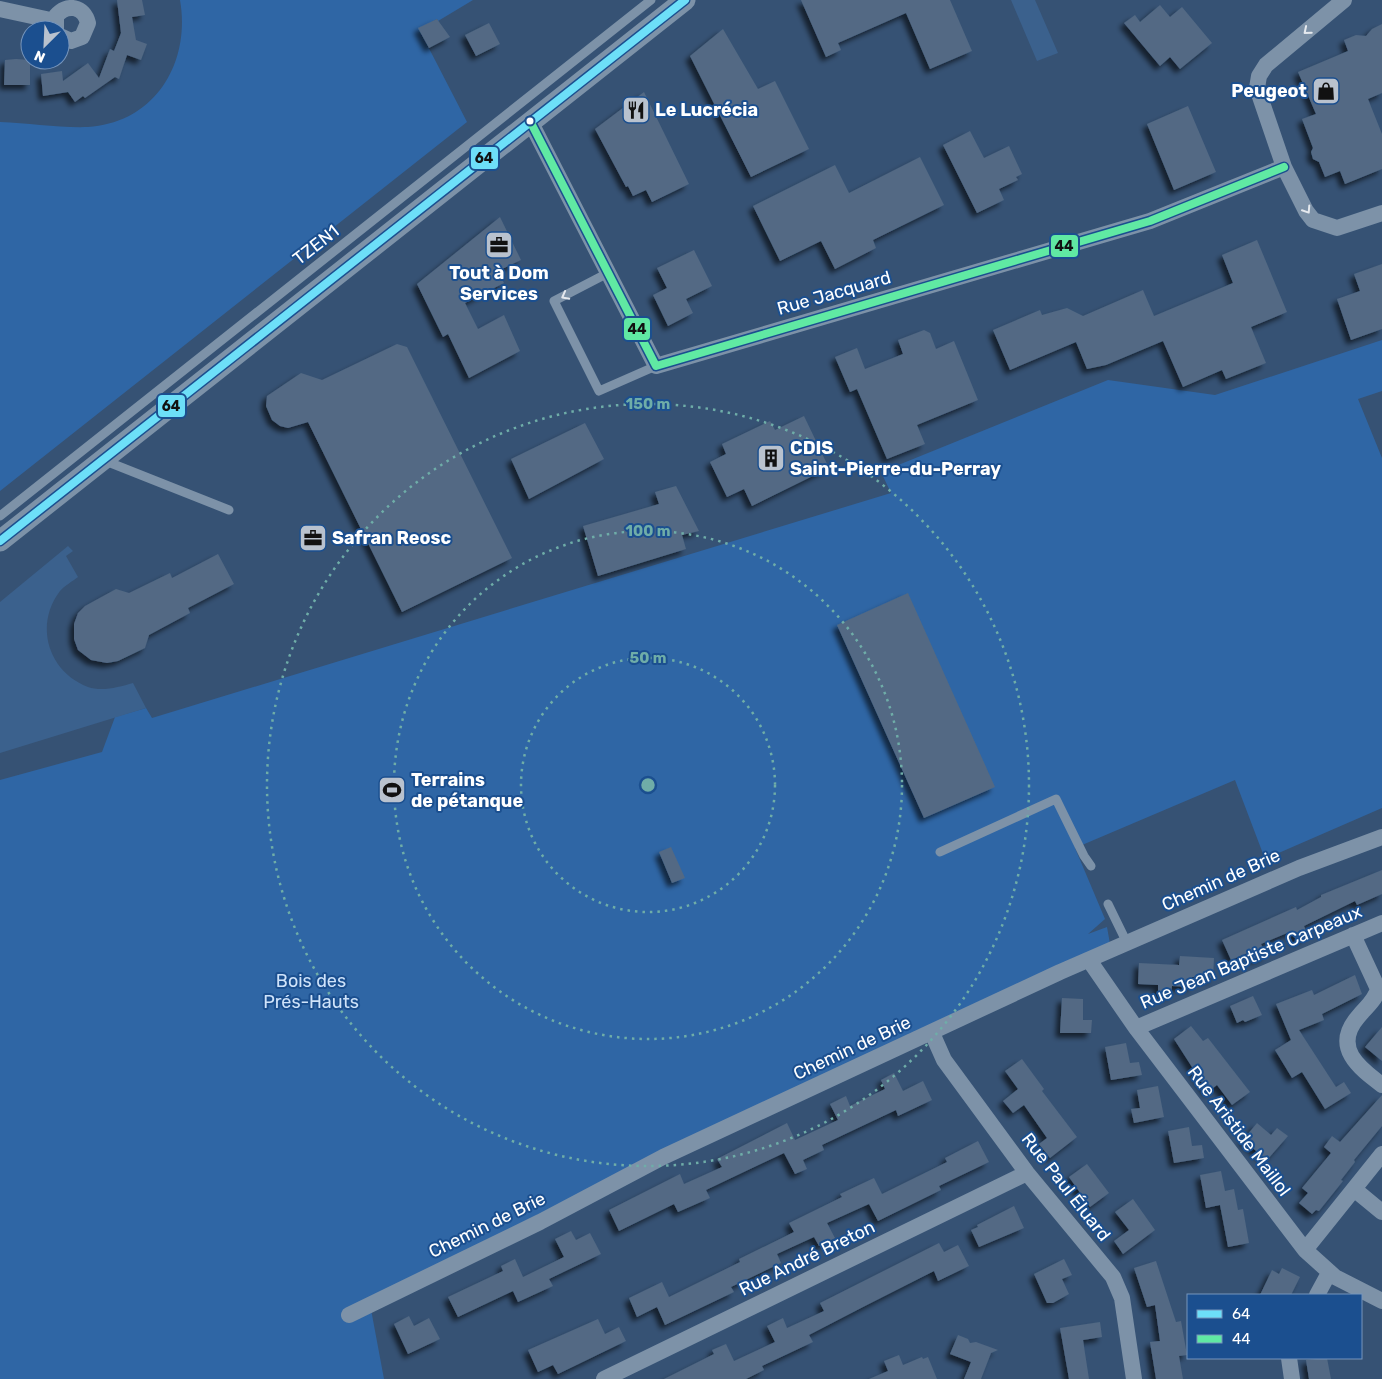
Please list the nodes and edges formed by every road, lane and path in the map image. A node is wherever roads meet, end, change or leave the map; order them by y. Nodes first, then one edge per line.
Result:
1 (651, 0) edge
2 (685, 0) edge
3 (1344, 0) edge
4 (0, 9) edge
5 (31, 20) edge
6 (530, 121) junction
7 (1284, 167) junction
8 (1382, 212) edge
9 (608, 273) junction
10 (656, 366) junction
11 (103, 460) junction
12 (230, 510) dead end
13 (0, 516) edge
14 (0, 541) edge
15 (1382, 837) edge
16 (940, 852) dead end
17 (1091, 866) dead end
18 (1108, 904) dead end
19 (1382, 923) edge
20 (1354, 935) junction
21 (1127, 943) junction
22 (1089, 960) junction
23 (1136, 1028) junction
24 (932, 1033) junction
25 (1382, 1086) edge
26 (1382, 1154) edge
27 (1027, 1173) junction
28 (1354, 1189) junction
29 (1382, 1212) edge
30 (1305, 1250) junction
31 (1329, 1273) junction
32 (1318, 1294) edge
33 (1382, 1301) edge
34 (348, 1315) dead end
35 (1289, 1359) edge
36 (604, 1379) edge
37 (1134, 1379) edge
38 (1292, 1379) edge

1 - 13 lane, TZEN1
2 - 6 street
3 -> 7 street
4 - 5 street
6 - 9 street
6 - 11 street
7 -> 8 street
7 - 10 street, Rue Jacquard
9 - 10 street
9 -> 10 lane
11 - 12 lane
11 - 14 street
15 - 21 street, Chemin de Brie
16 - 17 lane
18 - 21 lane
19 - 20 street, Rue Jean Baptiste Carpeaux
20 - 23 street, Rue Jean Baptiste Carpeaux
20 - 25 street
21 - 22 street, Chemin de Brie
22 - 23 street, Rue Aristide Maillol
22 - 24 street, Chemin de Brie
23 - 30 street, Rue Aristide Maillol
24 - 27 street, Rue Paul Éluard
24 - 34 street, Chemin de Brie
26 - 28 street
27 - 36 street, Rue André Breton
27 - 37 street, Rue Paul Éluard
28 - 29 street
28 - 30 street
30 - 31 street, Rue Aristide Maillol
31 - 32 street
31 - 33 street, Rue Aristide Maillol
35 - 38 street

